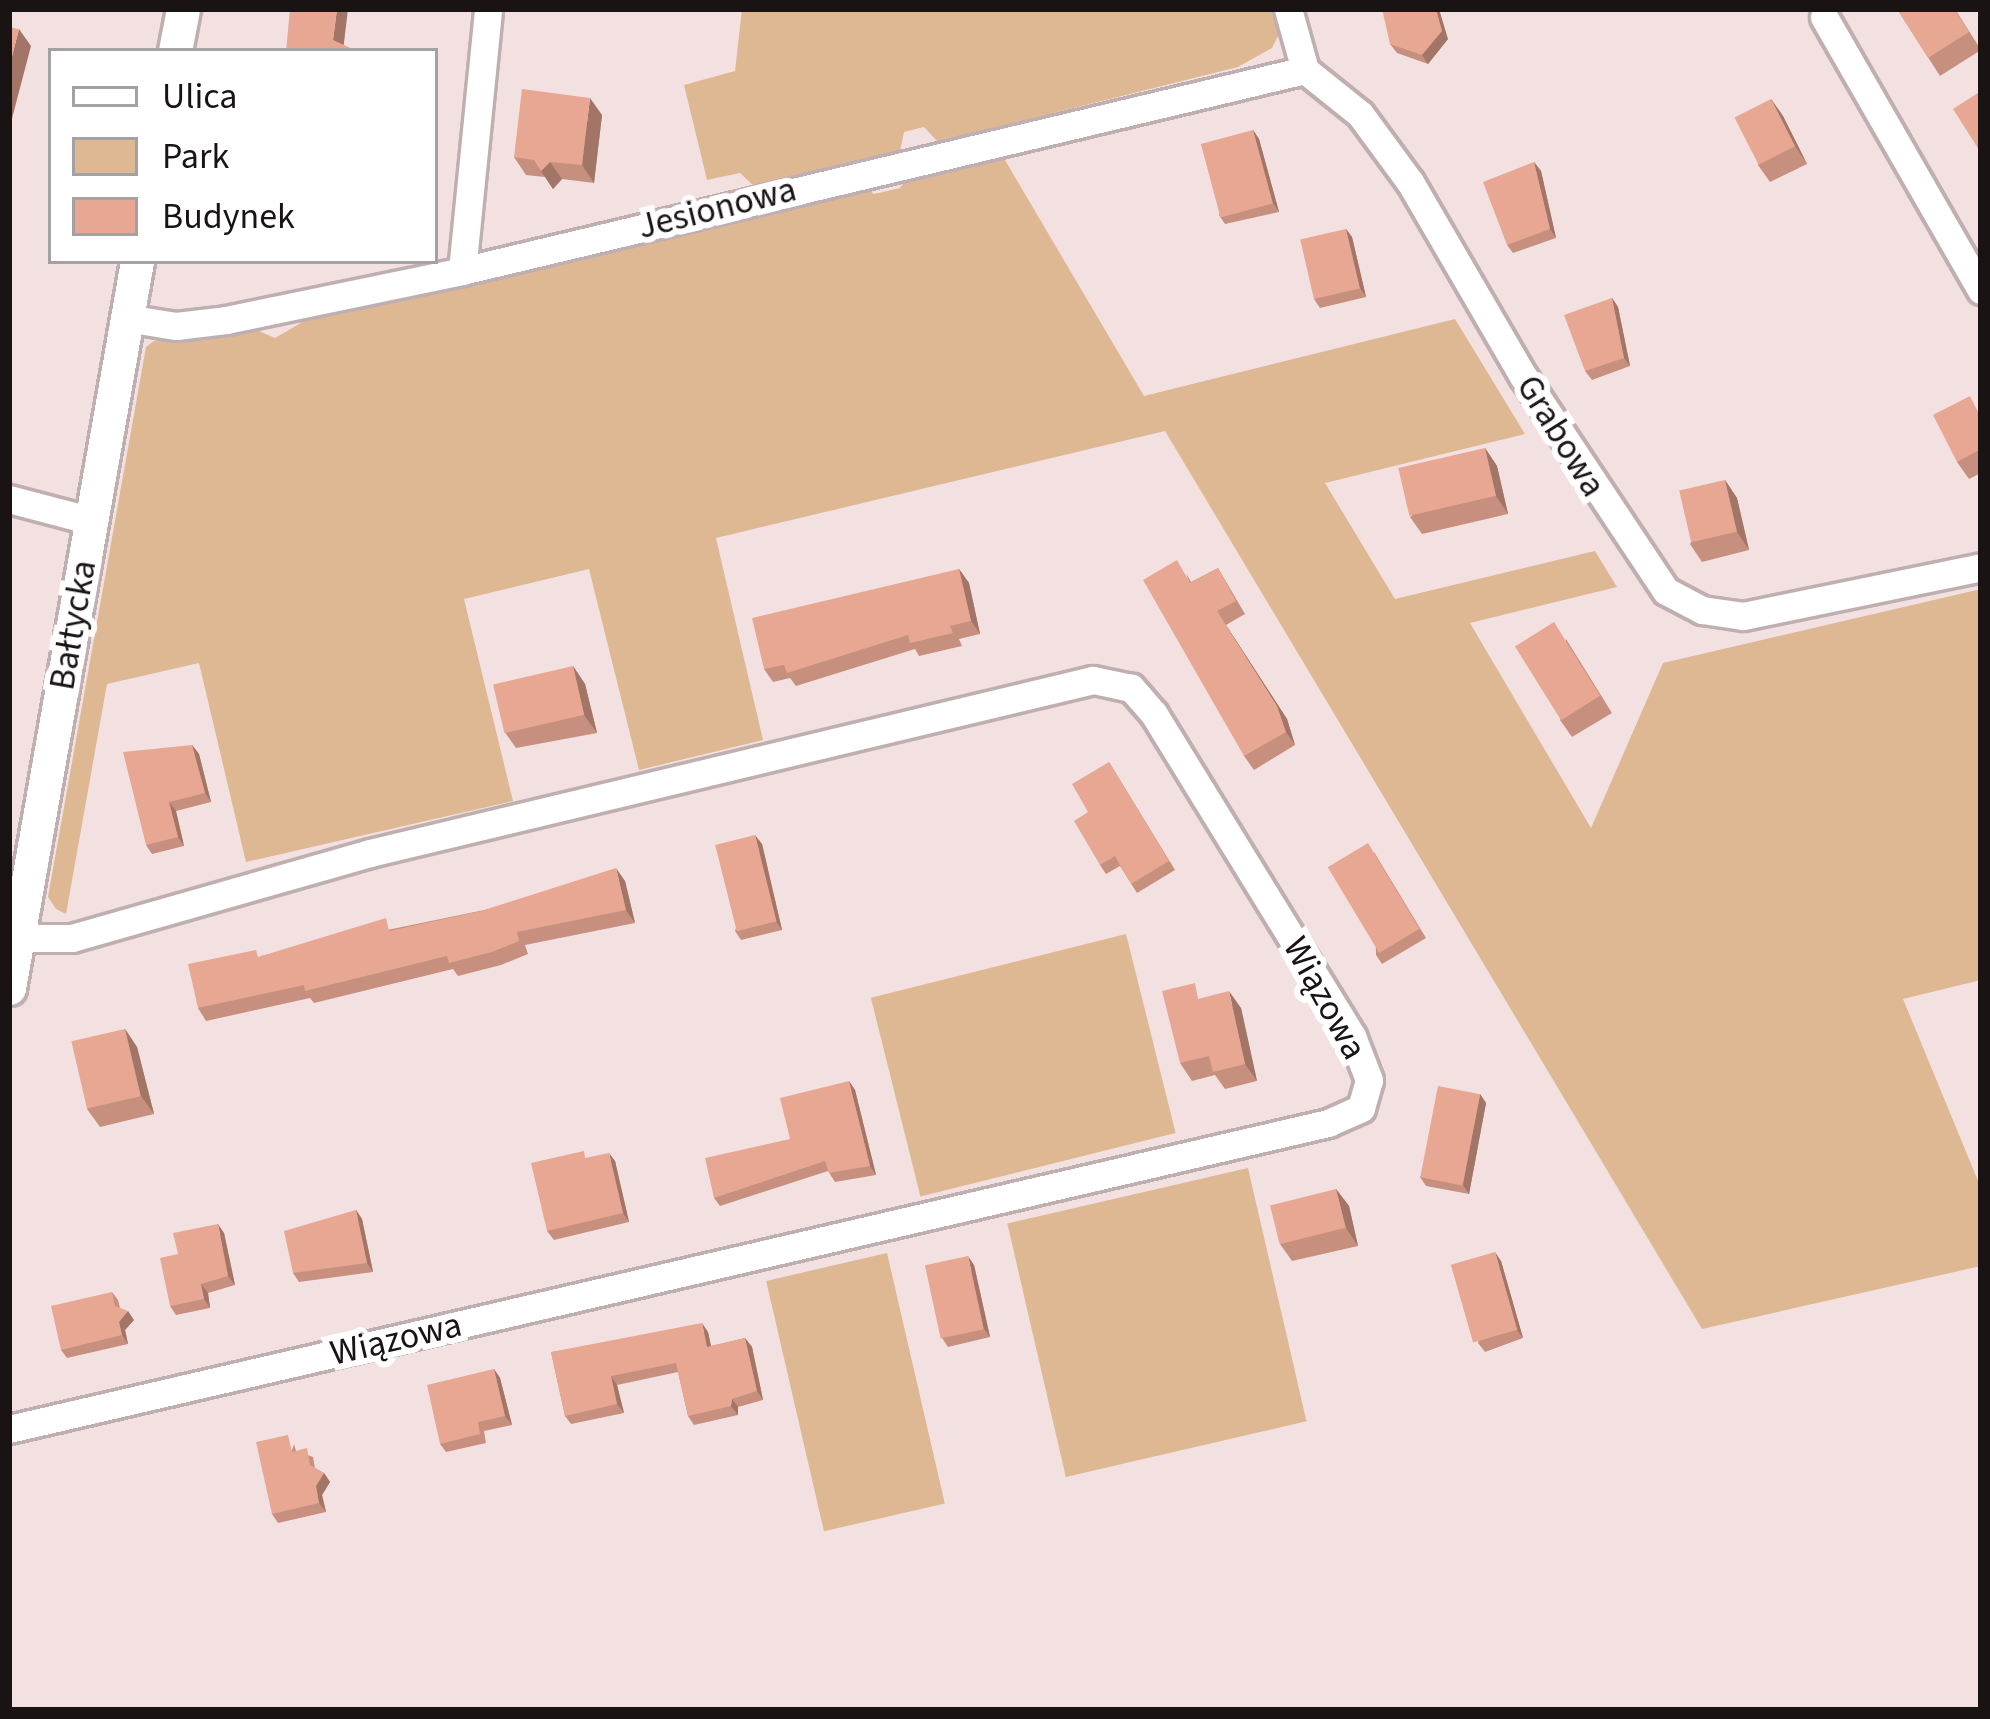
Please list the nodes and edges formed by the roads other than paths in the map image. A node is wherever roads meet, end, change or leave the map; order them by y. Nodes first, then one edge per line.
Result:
1 (183, 9) edge
2 (488, 9) edge
3 (1288, 9) edge
4 (1824, 16) dead end
5 (176, 48) edge
6 (1305, 70) junction
7 (135, 264) edge
8 (462, 271) junction
9 (1981, 290) edge
10 (126, 318) junction
11 (9, 500) edge
12 (92, 520) junction
13 (1981, 567) edge
14 (17, 938) junction
15 (9, 988) edge
16 (9, 1429) edge

1 - 5 street
2 - 8 street
3 - 6 street
4 - 9 street
6 - 8 street, Jesionowa
6 - 13 street, Grabowa
7 - 10 street, Bałtycka
8 - 10 street, Jesionowa
10 - 12 street, Bałtycka
11 - 12 street
12 - 14 street, Bałtycka
14 - 15 street, Bałtycka
14 - 16 street, Wiązowa

